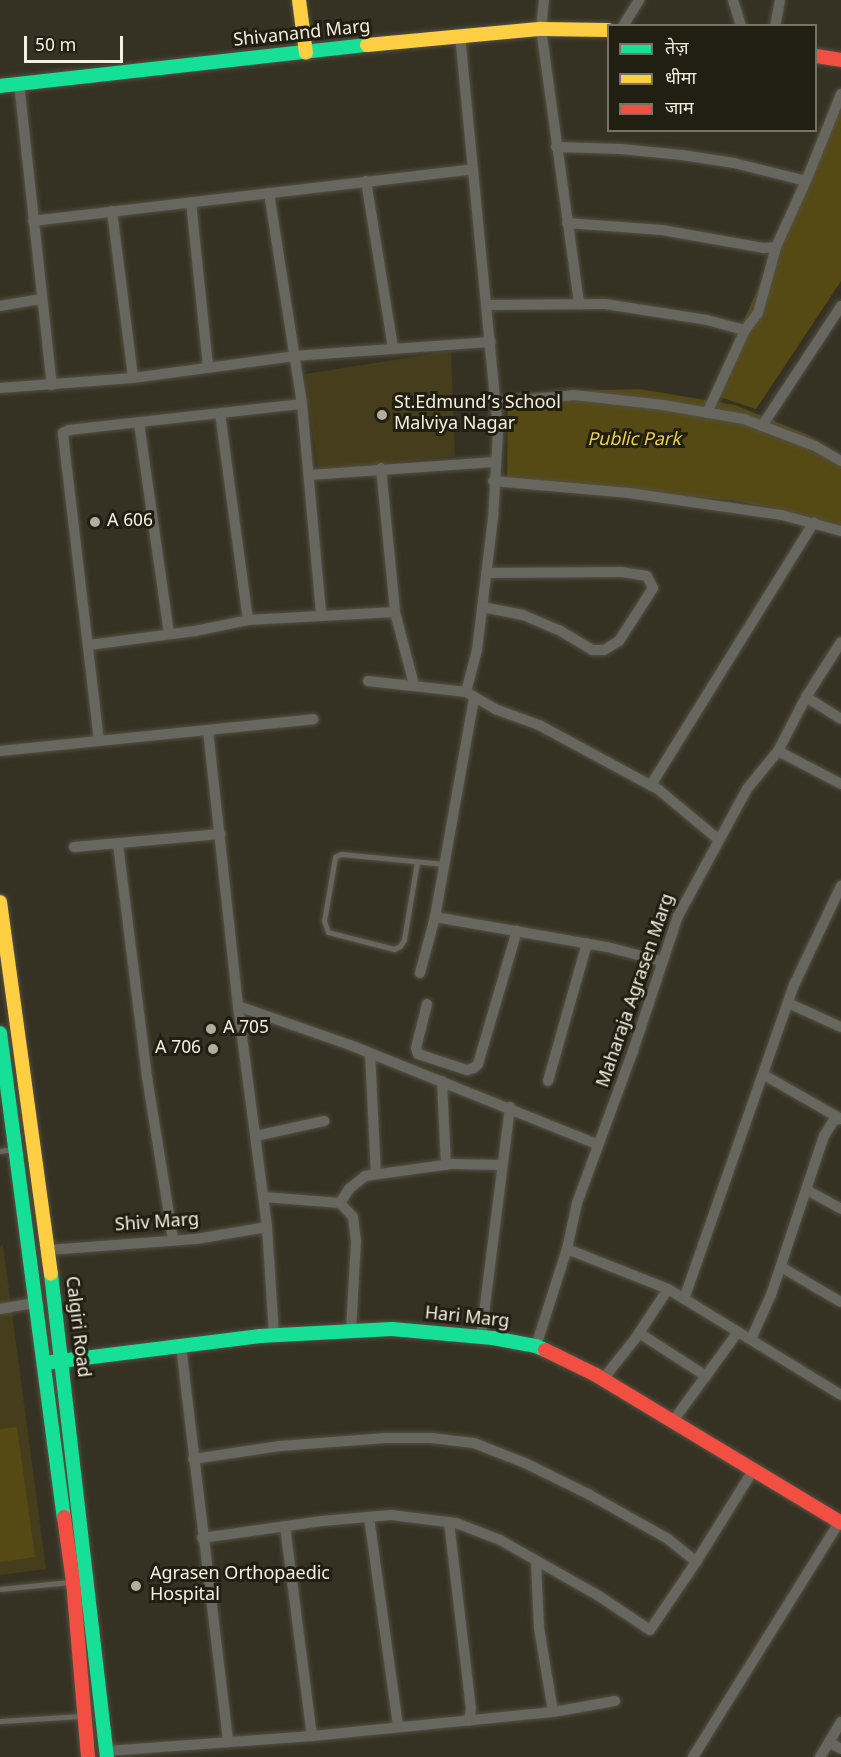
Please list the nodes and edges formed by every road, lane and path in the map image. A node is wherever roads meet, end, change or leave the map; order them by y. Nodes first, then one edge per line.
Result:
1 (299, 0) edge
2 (544, 0) edge
3 (639, 0) edge
4 (733, 0) edge
5 (780, 0) edge
6 (624, 24) edge
7 (740, 24) edge
8 (775, 24) edge
9 (541, 29) junction
10 (607, 30) edge
11 (460, 35) junction
12 (306, 53) junction
13 (817, 56) edge
14 (841, 60) edge
15 (19, 83) junction
16 (0, 86) edge
17 (841, 94) edge
18 (556, 147) junction
19 (473, 169) junction
20 (366, 181) junction
21 (806, 181) junction
22 (269, 193) junction
23 (191, 202) junction
24 (112, 211) junction
25 (33, 221) junction
26 (567, 223) junction
27 (776, 247) junction
28 (41, 298) junction
29 (579, 304) junction
30 (487, 305) junction
31 (0, 306) edge
32 (841, 306) edge
33 (745, 330) junction
34 (491, 342) junction
35 (393, 348) junction
36 (296, 356) junction
37 (208, 367) junction
38 (133, 378) junction
39 (52, 385) junction
40 (0, 388) edge
41 (496, 403) junction
42 (302, 404) junction
43 (220, 413) junction
44 (707, 413) junction
45 (139, 423) junction
46 (762, 426) junction
47 (841, 461) edge
48 (495, 462) junction
49 (381, 468) junction
50 (309, 475) junction
51 (493, 481) junction
52 (814, 522) junction
53 (841, 531) edge
54 (486, 573) junction
55 (482, 607) junction
56 (395, 612) junction
57 (321, 614) junction
58 (248, 620) junction
59 (168, 634) junction
60 (841, 642) edge
61 (89, 645) junction
62 (368, 681) dead end
63 (414, 686) junction
64 (470, 694) junction
65 (806, 696) junction
66 (841, 718) edge
67 (312, 719) dead end
68 (208, 730) junction
69 (99, 741) junction
70 (0, 751) edge
71 (778, 752) junction
72 (841, 784) edge
73 (651, 785) junction
74 (220, 834) junction
75 (719, 840) junction
76 (118, 844) junction
77 (74, 847) dead end
78 (417, 861) junction
79 (445, 864) junction
80 (841, 886) edge
81 (0, 903) edge
82 (435, 917) junction
83 (517, 931) junction
84 (587, 944) junction
85 (661, 961) junction
86 (420, 973) dead end
87 (788, 1003) junction
88 (427, 1004) dead end
89 (238, 1006) junction
90 (841, 1027) edge
91 (0, 1034) edge
92 (370, 1053) junction
93 (764, 1075) junction
94 (442, 1081) junction
95 (548, 1081) dead end
96 (510, 1107) junction
97 (841, 1119) edge
98 (324, 1121) dead end
99 (256, 1136) junction
100 (598, 1145) junction
101 (15, 1148) junction
102 (0, 1150) edge
103 (501, 1164) junction
104 (446, 1165) junction
105 (376, 1174) junction
106 (807, 1190) junction
107 (264, 1197) junction
108 (340, 1203) junction
109 (841, 1209) edge
110 (267, 1227) junction
111 (172, 1240) junction
112 (567, 1249) junction
113 (48, 1250) junction
114 (781, 1267) junction
115 (668, 1289) junction
116 (684, 1299) junction
117 (841, 1302) edge
118 (35, 1304) junction
119 (0, 1309) edge
120 (351, 1330) junction
121 (738, 1332) junction
122 (639, 1333) junction
123 (274, 1335) junction
124 (481, 1337) junction
125 (751, 1340) junction
126 (181, 1346) junction
127 (536, 1346) junction
128 (63, 1361) junction
129 (43, 1363) junction
130 (706, 1376) junction
131 (603, 1379) junction
132 (841, 1395) edge
133 (673, 1421) junction
134 (193, 1459) junction
135 (754, 1469) junction
136 (369, 1517) junction
137 (449, 1522) junction
138 (840, 1522) edge
139 (285, 1526) junction
140 (202, 1538) junction
141 (536, 1562) junction
142 (696, 1562) junction
143 (73, 1582) junction
144 (0, 1589) edge
145 (615, 1701) dead end
146 (553, 1712) junction
147 (84, 1716) junction
148 (0, 1720) edge
149 (469, 1721) junction
150 (841, 1722) edge
151 (398, 1727) junction
152 (312, 1736) junction
153 (228, 1742) junction
154 (829, 1742) junction
155 (841, 1749) edge
156 (107, 1754) edge
157 (88, 1757) edge
158 (693, 1757) edge
159 (820, 1757) edge

1 - 12 main road
2 - 9 street
3 - 6 street
4 - 7 street
5 - 8 street
9 - 10 main road, Shivanand Marg
9 - 11 main road, Shivanand Marg
9 - 18 street
11 - 12 main road, Shivanand Marg
11 - 19 street
12 - 15 main road, Shivanand Marg
13 - 14 main road
15 - 16 main road, Shivanand Marg
15 - 25 street
17 - 21 street
18 - 21 street
18 - 26 street
19 - 20 street
19 - 30 street
20 - 22 street
20 - 35 street
21 - 27 street
22 - 23 street
22 - 36 street
23 - 24 street
23 - 37 street
24 - 25 street
24 - 38 street
25 - 28 street
26 - 27 street
26 - 29 street
27 - 33 street
28 - 31 street
28 - 39 street
29 - 30 street
29 - 33 street
30 - 34 street
32 - 46 street
33 - 44 street
34 - 35 street
34 - 41 street
35 - 36 street
36 - 37 street
36 - 42 street
37 - 38 street
38 - 39 street
39 - 40 street
41 - 44 street
41 - 48 street
42 - 43 street
42 - 50 street
43 - 45 street
43 - 58 street
44 - 46 street
45 - 59 street
45 - 61 street
46 - 47 street
48 - 49 street
48 - 51 street
49 - 50 street
49 - 56 street
50 - 57 street
51 - 52 street
51 - 54 street
52 - 53 street
52 - 73 street
54 - 55 street
54 - 55 street
55 - 64 street
56 - 57 street
56 - 63 street
57 - 58 street
58 - 59 street
59 - 61 street
60 - 65 street, Maharaja Agrasen Marg
61 - 69 street
62 - 63 street
63 - 64 street
64 - 73 street
64 - 79 street
65 - 66 street
65 - 71 street, Maharaja Agrasen Marg
67 - 68 street
68 - 69 street
68 - 74 street
69 - 70 street
71 - 72 street
71 - 75 street, Maharaja Agrasen Marg
73 - 75 street
74 - 76 street
74 - 89 street
75 - 85 street, Maharaja Agrasen Marg
76 - 77 street
76 - 111 street
78 - 78 lane
78 - 79 lane
79 - 82 street
80 - 87 street
81 - 113 main road, Calgiri Road
82 - 83 street
82 - 86 street
83 - 84 street
83 - 88 street
84 - 85 street
84 - 95 street
85 - 100 street, Maharaja Agrasen Marg
87 - 90 street
87 - 93 street
89 - 92 street
89 - 99 street
91 - 101 main road, Calgiri Road
92 - 94 street
92 - 105 street
93 - 97 street
93 - 116 street
94 - 96 street
94 - 104 street
96 - 100 street
96 - 103 street
97 - 106 street
98 - 99 street
99 - 107 street
100 - 112 street, Maharaja Agrasen Marg
101 - 102 lane
101 - 118 main road, Calgiri Road
103 - 104 street
103 - 124 street
104 - 105 street
105 - 108 street
106 - 109 street
106 - 114 street
107 - 108 street
107 - 110 street
108 - 120 street
110 - 111 street, Shiv Marg
110 - 123 street
111 - 113 street, Shiv Marg
112 - 115 street
112 - 127 street, Maharaja Agrasen Marg
113 - 128 main road, Calgiri Road
114 - 117 street
114 - 125 street
115 - 116 street
115 - 122 street
116 - 121 street
118 - 119 street
118 - 129 main road, Calgiri Road
120 - 123 main road, Hari Marg
120 - 124 main road, Hari Marg
121 - 125 street
121 - 130 street
122 - 130 street
122 - 131 street
123 - 126 main road, Hari Marg
124 - 127 main road, Hari Marg
125 - 132 street
126 - 128 main road, Hari Marg
126 - 134 street
127 - 131 main road, Hari Marg
128 - 129 main road, Hari Marg
128 - 156 main road, Calgiri Road
129 - 143 main road, Calgiri Road
130 - 133 street
131 - 133 main road, Hari Marg
133 - 135 main road, Hari Marg
134 - 140 street
134 - 142 street
135 - 138 main road, Hari Marg
135 - 142 street
136 - 137 street
136 - 139 street
136 - 151 street
137 - 141 street
137 - 149 street
138 - 158 street
139 - 140 street
139 - 152 street
140 - 153 street
141 - 142 street
141 - 146 street
143 - 144 lane
143 - 147 main road, Calgiri Road
145 - 146 street
146 - 149 street
147 - 148 lane
147 - 157 main road, Calgiri Road
149 - 151 street
150 - 154 street
151 - 152 street
152 - 153 street
153 - 156 street
154 - 155 street
154 - 159 street

